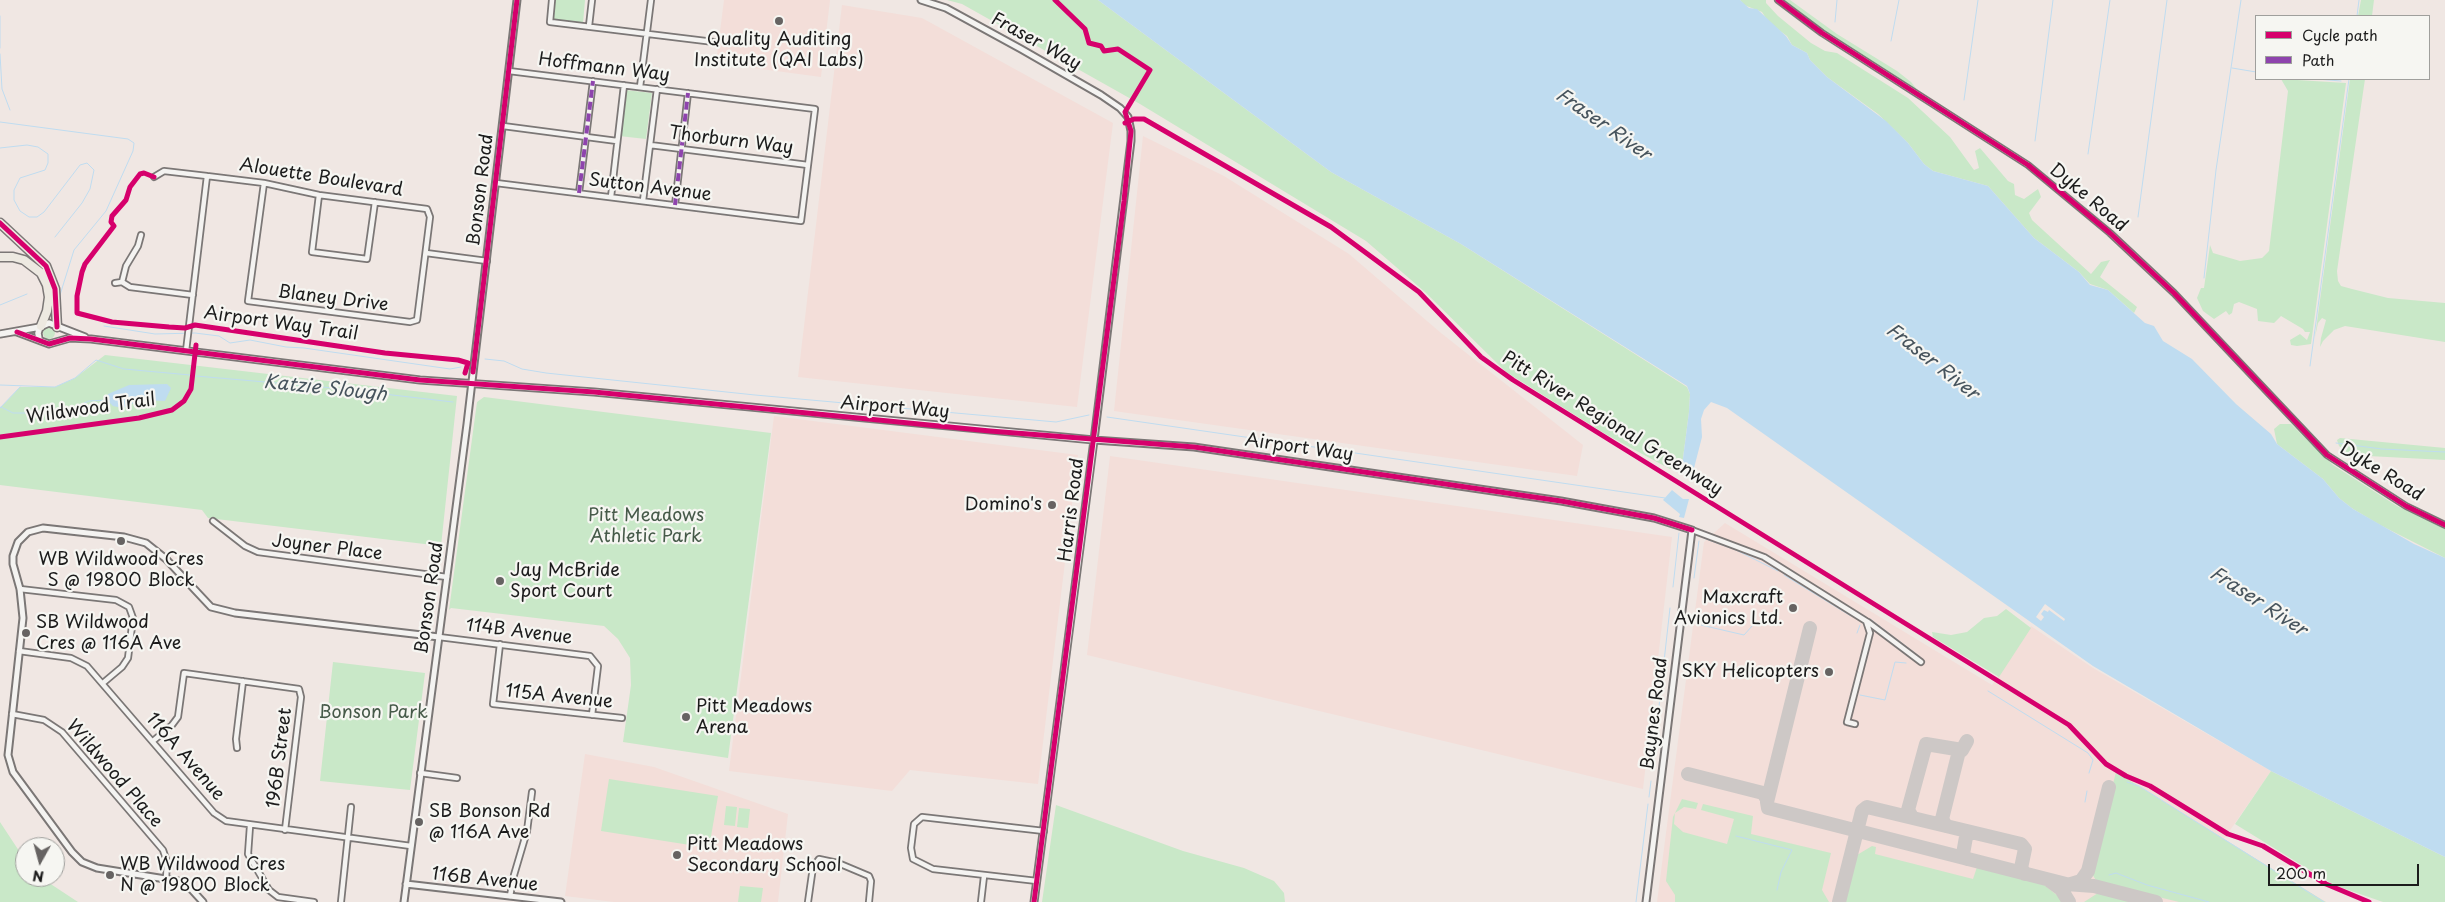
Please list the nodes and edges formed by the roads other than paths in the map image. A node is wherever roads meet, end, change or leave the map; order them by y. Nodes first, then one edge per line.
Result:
1 (518, 0) edge
2 (552, 0) edge
3 (592, 0) edge
4 (651, 0) edge
5 (921, 0) edge
6 (1778, 0) edge
7 (589, 26) junction
8 (647, 34) junction
9 (714, 42) dead end
10 (509, 71) junction
11 (593, 81) junction
12 (624, 85) junction
13 (640, 87) junction
14 (657, 89) junction
15 (688, 92) junction
16 (1129, 121) joint
17 (503, 126) junction
18 (586, 137) junction
19 (617, 141) junction
20 (650, 145) junction
21 (682, 149) junction
22 (808, 165) junction
23 (208, 176) junction
24 (154, 177) dead end
25 (264, 183) junction
26 (496, 183) junction
27 (579, 193) junction
28 (319, 196) junction
29 (611, 197) junction
30 (643, 201) junction
31 (375, 202) junction
32 (675, 205) junction
33 (0, 223) edge
34 (141, 235) dead end
35 (426, 253) junction
36 (0, 257) edge
37 (487, 261) junction
38 (115, 282) dead end
39 (122, 282) junction
40 (193, 295) junction
41 (40, 327) junction
42 (57, 327) junction
43 (17, 332) junction
44 (0, 334) edge
45 (39, 339) junction
46 (91, 339) junction
47 (57, 341) junction
48 (186, 351) junction
49 (472, 383) junction
50 (1094, 440) junction
51 (213, 521) dead end
52 (2445, 525) edge
53 (1692, 530) junction
54 (447, 577) junction
55 (20, 589) junction
56 (1864, 619) junction
57 (439, 637) junction
58 (500, 644) junction
59 (19, 651) junction
60 (1921, 662) dead end
61 (243, 681) junction
62 (103, 683) junction
63 (12, 714) junction
64 (592, 715) junction
65 (622, 718) dead end
66 (1855, 724) dead end
67 (153, 741) junction
68 (237, 748) dead end
69 (420, 774) junction
70 (457, 778) dead end
71 (532, 792) dead end
72 (350, 807) dead end
73 (250, 826) junction
74 (285, 830) junction
75 (1044, 832) junction
76 (347, 837) junction
77 (411, 846) junction
78 (984, 876) junction
79 (166, 879) junction
80 (1038, 881) junction
81 (406, 884) junction
82 (510, 896) junction
83 (202, 902) edge
84 (314, 902) edge
85 (341, 902) edge
86 (404, 902) edge
87 (561, 902) edge
88 (808, 902) edge
89 (869, 902) edge
90 (981, 902) edge
91 (1034, 902) edge
92 (1646, 902) edge

1 - 10 street, Bonson Road
2 - 7 street
3 - 7 street
4 - 8 street
5 - 16 street, Fraser Way
6 - 52 street, Dyke Road
7 - 8 street
8 - 9 street
8 - 13 street
10 - 11 street, Hoffmann Way
10 - 17 street, Bonson Road
11 - 12 street, Hoffmann Way
11 - 18 street
12 - 13 street, Hoffmann Way
12 - 19 street
13 - 14 street, Hoffmann Way
14 - 15 street, Hoffmann Way
14 - 20 street
15 - 21 street
15 - 22 street, Hoffmann Way
16 - 50 street, Harris Road
17 - 18 street
17 - 26 street, Bonson Road
18 - 19 street
18 - 27 street
19 - 29 street
20 - 21 street, Thorburn Way
20 - 30 street
21 - 22 street, Thorburn Way
21 - 32 street
22 - 32 street, Sutton Avenue
23 - 24 street, Alouette Boulevard
23 - 25 street, Alouette Boulevard
23 - 40 street
25 - 28 street, Alouette Boulevard
25 - 35 street, Blaney Drive
26 - 27 street, Sutton Avenue
26 - 37 street, Bonson Road
27 - 29 street, Sutton Avenue
28 - 31 street, Alouette Boulevard
28 - 31 street
29 - 30 street, Sutton Avenue
30 - 32 street, Sutton Avenue
31 - 35 street, Alouette Boulevard
33 - 42 highway
34 - 39 street
35 - 37 street
36 - 41 highway
37 - 49 street, Bonson Road
38 - 39 street
39 - 40 street
40 - 48 street
41 - 42 main road
41 - 43 main road
41 - 45 main road
42 - 46 main road, Airport Way
42 - 47 main road
43 - 44 main road
43 - 45 main road
45 - 47 main road
46 - 47 main road, Airport Way
46 - 48 main road, Airport Way
48 - 49 main road, Airport Way
49 - 50 main road, Airport Way
49 - 54 street, Bonson Road
50 - 53 street, Airport Way
50 - 75 main road, Harris Road
51 - 54 street, Joyner Place
53 - 56 street, Airport Way
53 - 92 street, Baynes Road
54 - 57 street, Bonson Road
55 - 57 street
55 - 59 street
55 - 62 street
56 - 60 street, Airport Way
56 - 66 street
57 - 58 street, 114B Avenue
57 - 69 street, Bonson Road
58 - 64 street, 114B Avenue
58 - 64 street, 115A Avenue
59 - 62 street, 116A Avenue
59 - 63 street
61 - 67 street
61 - 68 street
61 - 74 street, 196B Street
62 - 67 street, 116A Avenue
63 - 79 street, Wildwood Place
63 - 79 street
64 - 65 street, 115A Avenue
67 - 73 street, 116A Avenue
69 - 70 street
69 - 77 street, Bonson Road
71 - 82 street
72 - 76 street
73 - 74 street, 116A Avenue
73 - 84 street
74 - 76 street, 116A Avenue
75 - 78 street
75 - 80 main road, Harris Road
76 - 77 street, 116A Avenue
76 - 85 street
77 - 81 street, Bonson Road
78 - 80 street
78 - 90 street
79 - 83 street
80 - 91 main road, Harris Road
81 - 82 street, 116B Avenue
81 - 86 street, Bonson Road
82 - 87 street, 116B Avenue
88 - 89 street

